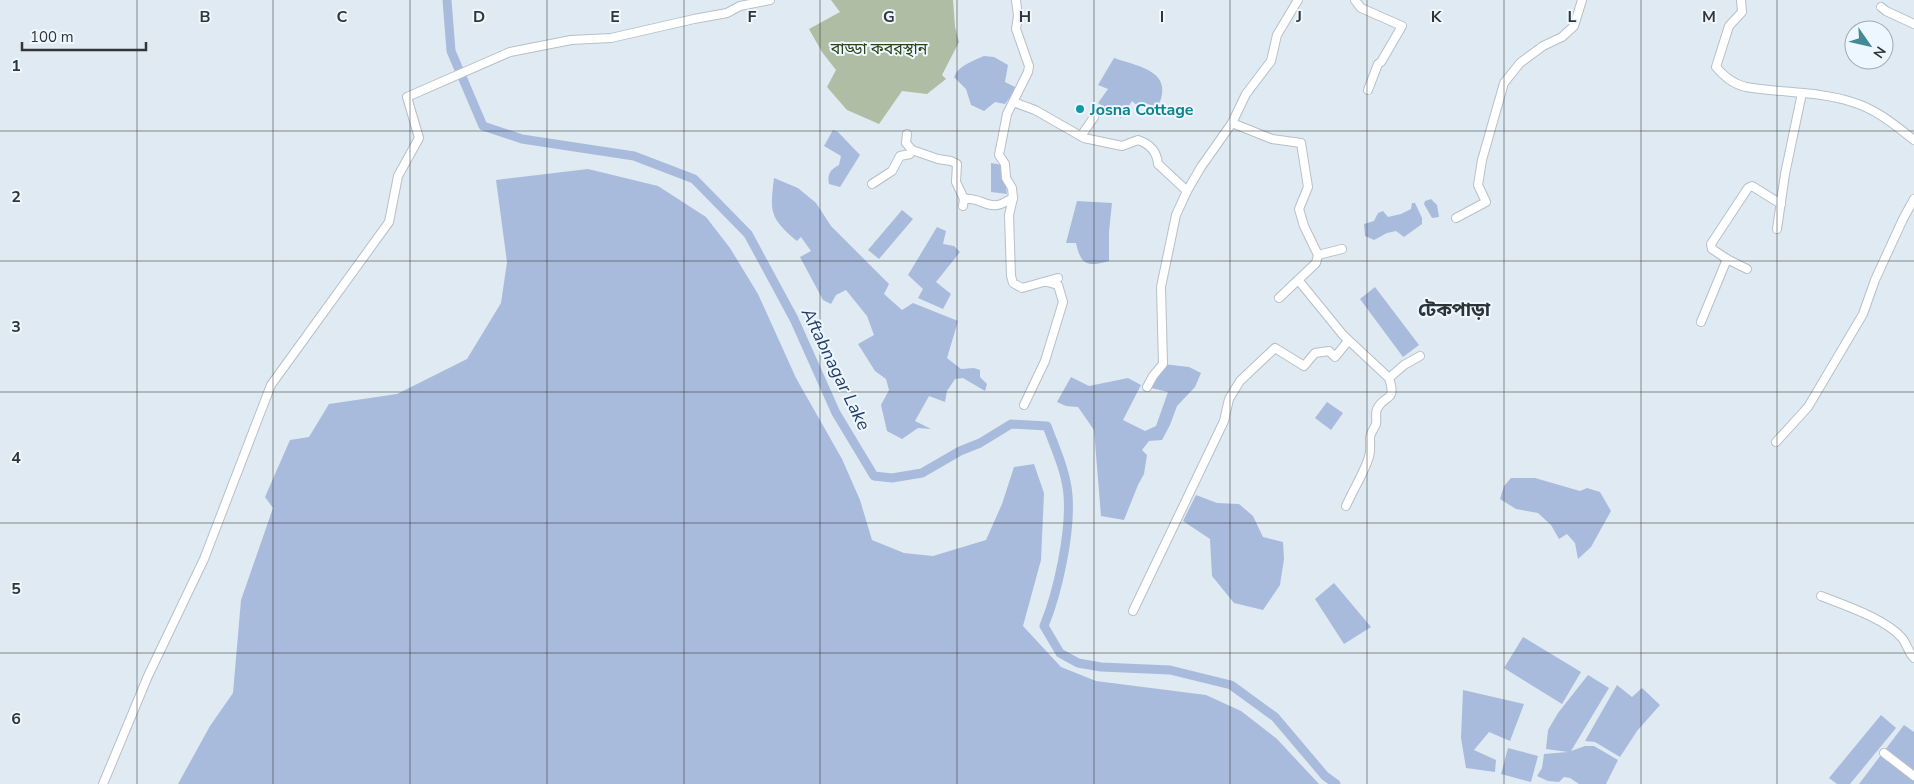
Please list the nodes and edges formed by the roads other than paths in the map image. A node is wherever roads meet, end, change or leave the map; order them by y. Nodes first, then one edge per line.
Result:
1 (770, 0) edge
2 (1016, 0) edge
3 (1298, 0) edge
4 (1355, 0) edge
5 (1582, 0) edge
6 (1741, 0) edge
7 (1881, 6) dead end
8 (1914, 24) edge
9 (1368, 90) dead end
10 (1802, 93) junction
11 (1013, 102) junction
12 (1094, 116) dead end
13 (1232, 123) junction
14 (907, 134) dead end
15 (1081, 136) junction
16 (1914, 140) edge
17 (912, 150) junction
18 (872, 184) dead end
19 (1188, 191) junction
20 (1013, 198) junction
21 (1914, 199) edge
22 (1781, 204) junction
23 (1456, 218) dead end
24 (1777, 229) dead end
25 (1342, 249) dead end
26 (1318, 255) junction
27 (1727, 259) junction
28 (1747, 269) dead end
29 (1058, 278) dead end
30 (1299, 281) junction
31 (1045, 282) junction
32 (1279, 298) dead end
33 (1701, 322) dead end
34 (1348, 341) junction
35 (1420, 356) dead end
36 (1389, 378) junction
37 (1147, 387) dead end
38 (1024, 405) dead end
39 (1776, 442) dead end
40 (1346, 506) dead end
41 (1821, 596) dead end
42 (1133, 611) dead end
43 (1914, 658) edge
44 (1884, 753) dead end
45 (1914, 776) edge
46 (103, 784) edge

1 - 46 street
2 - 11 street
3 - 13 street
4 - 9 street
5 - 23 street
6 - 10 street
7 - 8 street
10 - 16 street
10 - 22 street
11 - 15 street
11 - 20 street
12 - 15 street
13 - 19 street
13 - 26 street
14 - 17 street
15 - 19 street
17 - 18 street
17 - 20 street
19 - 37 street
20 - 31 street
21 - 39 street
22 - 24 street
22 - 27 street
25 - 26 street
26 - 30 street
27 - 28 street
27 - 33 street
29 - 31 street
30 - 32 street
30 - 34 street
31 - 38 street
34 - 36 street
34 - 42 street
35 - 36 street
36 - 40 street
41 - 43 street
44 - 45 street

